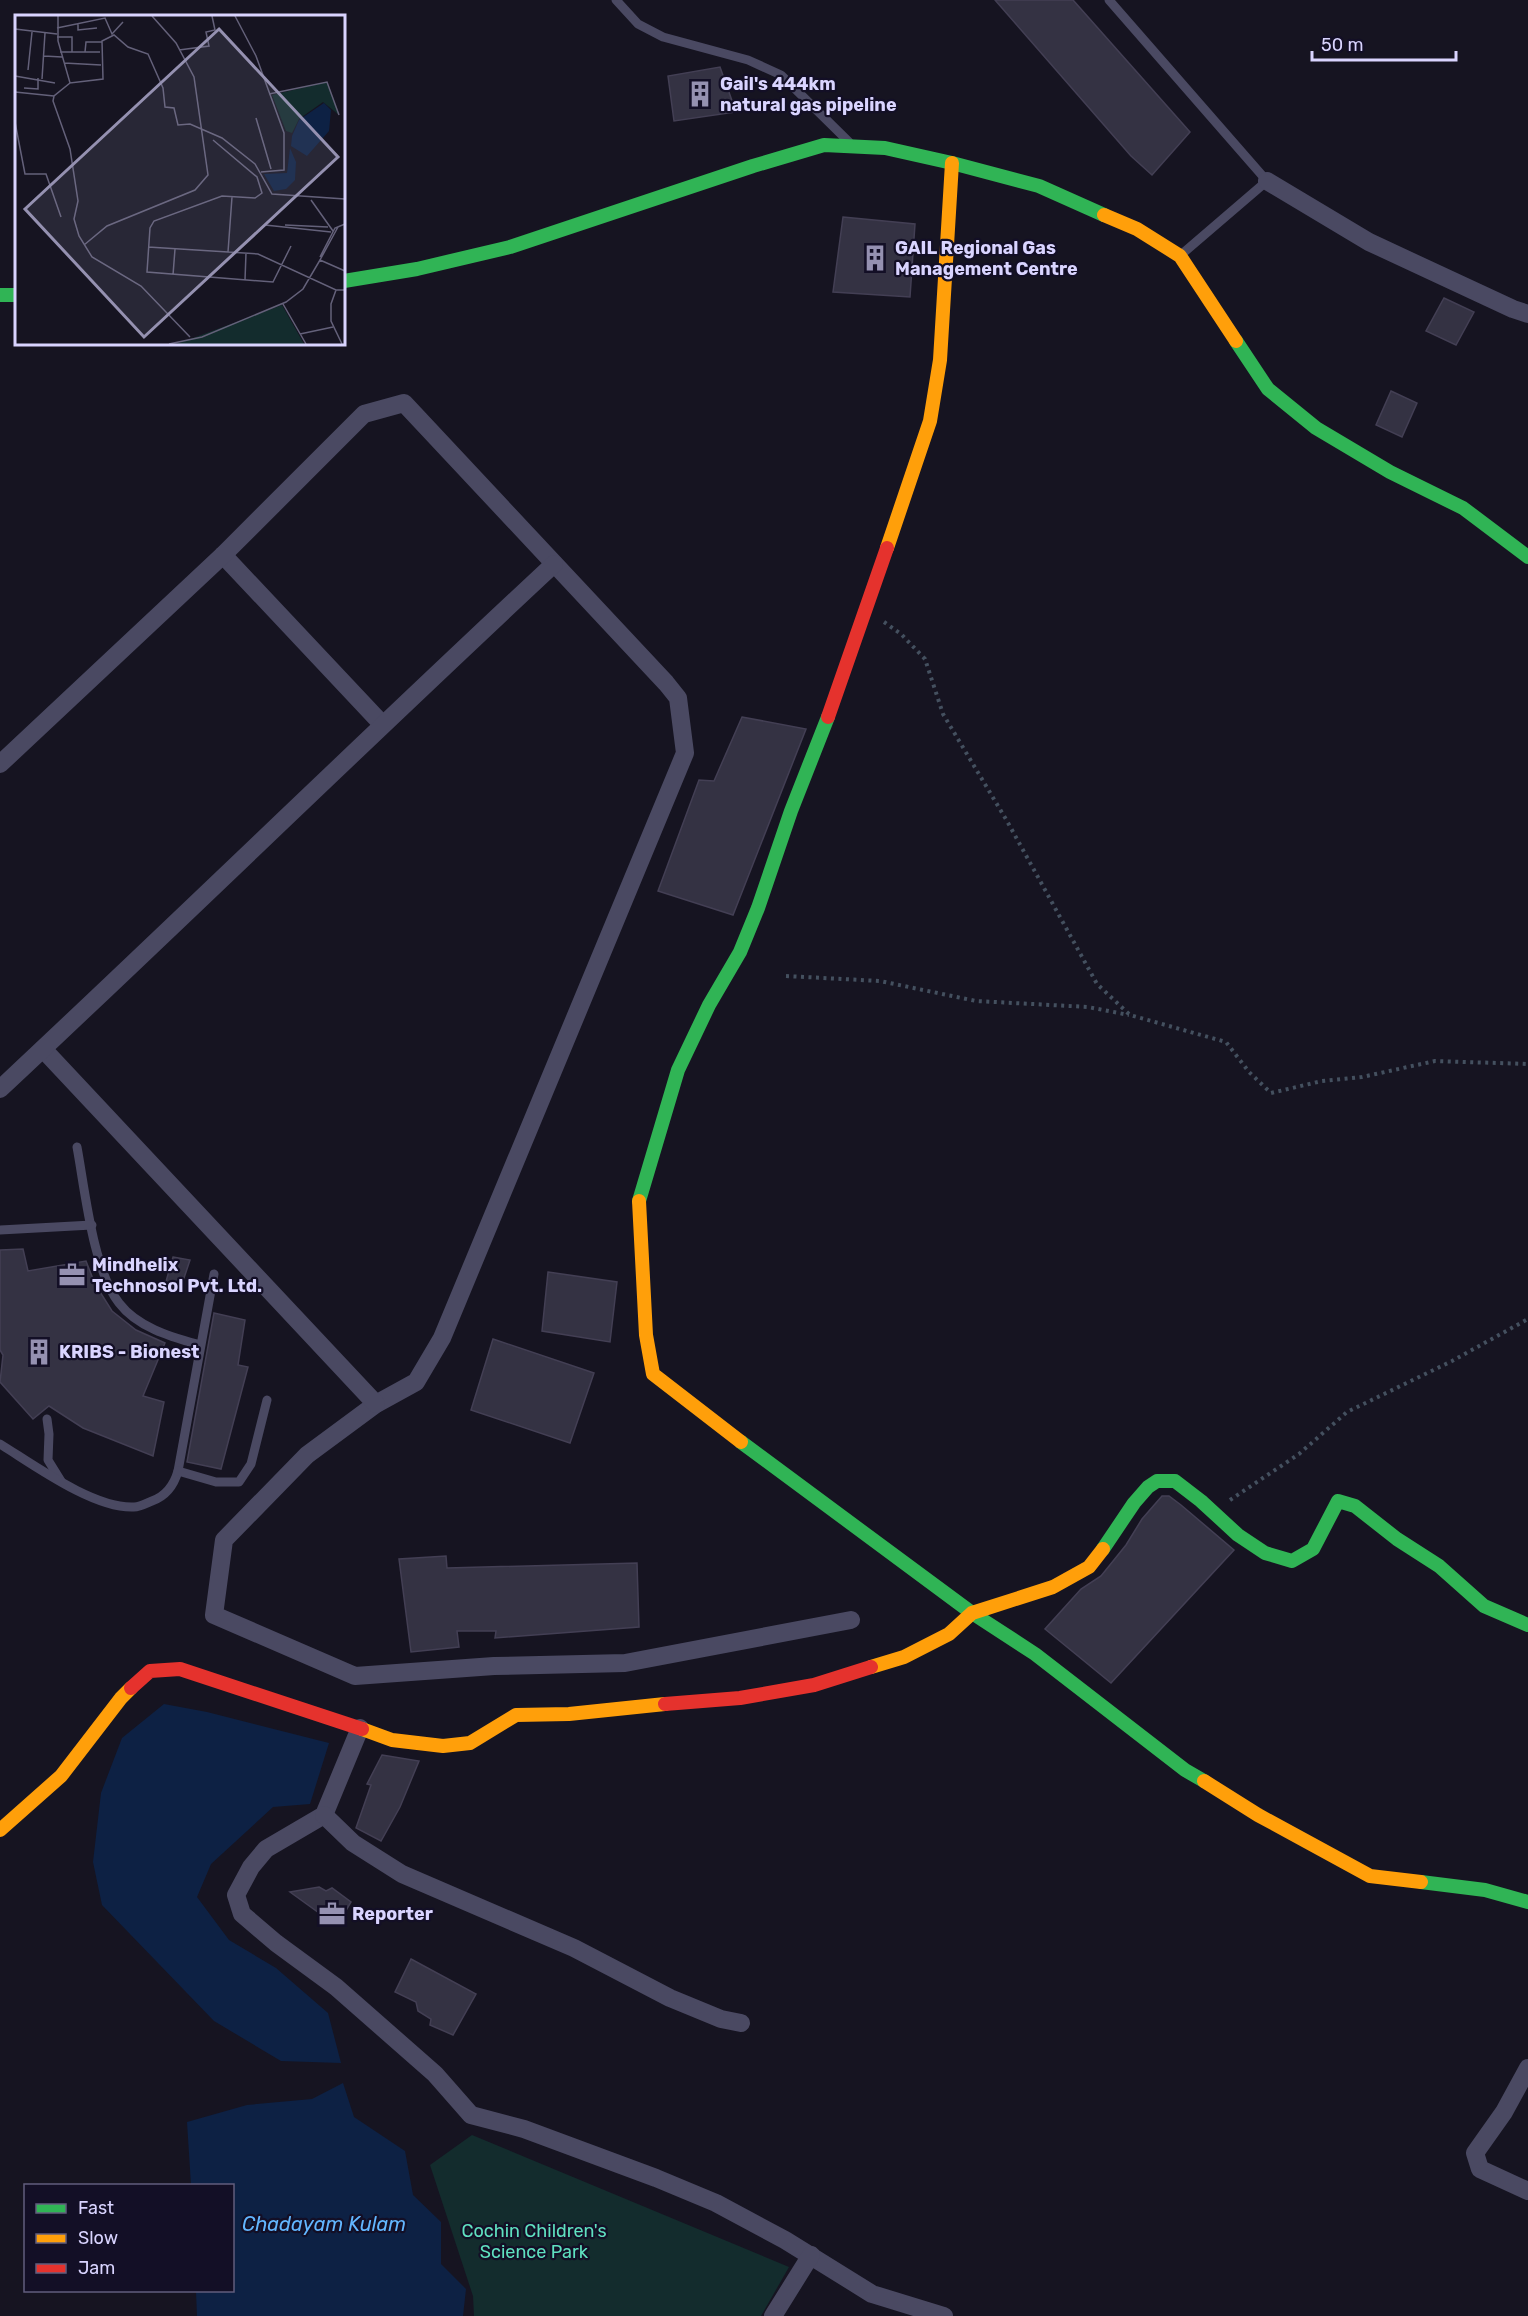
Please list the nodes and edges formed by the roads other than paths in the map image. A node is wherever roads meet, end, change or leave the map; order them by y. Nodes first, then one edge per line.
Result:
1 (616, 0) edge
2 (1109, 0) edge
3 (853, 146) junction
4 (952, 163) junction
5 (1267, 181) junction
6 (1180, 256) junction
7 (345, 281) edge
8 (15, 295) edge
9 (0, 296) edge
10 (1528, 314) edge
11 (223, 555) junction
12 (1528, 557) edge
13 (554, 564) junction
14 (382, 724) junction
15 (0, 764) edge
16 (43, 1048) junction
17 (0, 1089) edge
18 (77, 1147) dead end
19 (92, 1225) junction
20 (0, 1230) edge
21 (214, 1274) dead end
22 (200, 1346) junction
23 (267, 1400) dead end
24 (376, 1404) junction
25 (47, 1419) dead end
26 (0, 1444) edge
27 (178, 1471) junction
28 (63, 1483) junction
29 (972, 1613) junction
30 (851, 1620) dead end
31 (1528, 1625) edge
32 (360, 1728) junction
33 (324, 1815) junction
34 (0, 1830) edge
35 (1528, 1902) edge
36 (741, 2023) dead end
37 (1528, 2068) edge
38 (1528, 2191) edge
39 (810, 2255) junction
40 (773, 2316) edge
41 (944, 2316) edge

1 - 3 lane
2 - 5 lane
3 - 4 street
3 - 7 street
4 - 6 street
4 - 29 street
5 - 6 lane
5 - 10 street
6 - 12 street
8 - 9 street
11 - 13 street
11 - 14 street
11 - 15 street
13 - 14 street
13 - 24 street
14 - 16 street
16 - 17 street
16 - 24 street
18 - 19 lane
19 - 20 lane
19 - 22 lane
21 - 22 lane
22 - 27 lane
23 - 27 lane
24 - 30 street
25 - 28 lane
26 - 28 lane
27 - 28 lane
29 - 31 street
29 - 32 street
29 - 35 street
32 - 33 street
32 - 34 street
33 - 36 street
33 - 39 street
37 - 38 street
39 - 40 street
39 - 41 street

